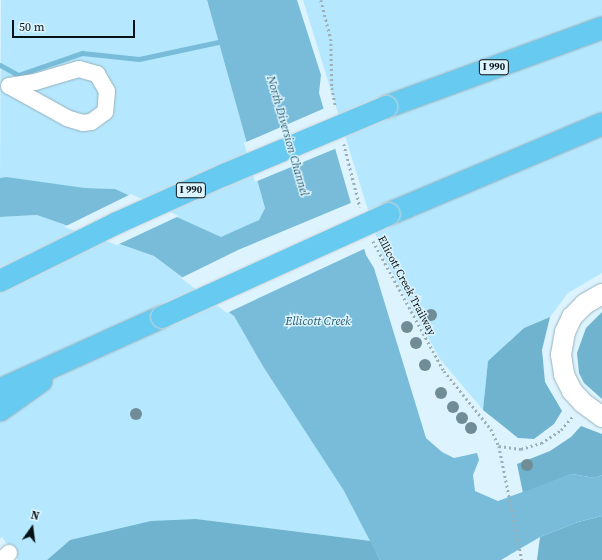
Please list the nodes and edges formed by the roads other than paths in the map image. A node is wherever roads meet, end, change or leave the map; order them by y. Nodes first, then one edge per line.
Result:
1 (602, 28) edge
2 (5, 83) edge
3 (602, 124) edge
4 (0, 281) edge
5 (602, 294) edge
6 (83, 351) junction
7 (0, 390) edge
8 (0, 410) edge
9 (602, 417) edge

1 - 4 highway, I 990, bridge
2 - 2 street
3 - 6 highway, bridge
5 - 9 street
6 - 7 highway
6 - 8 highway

